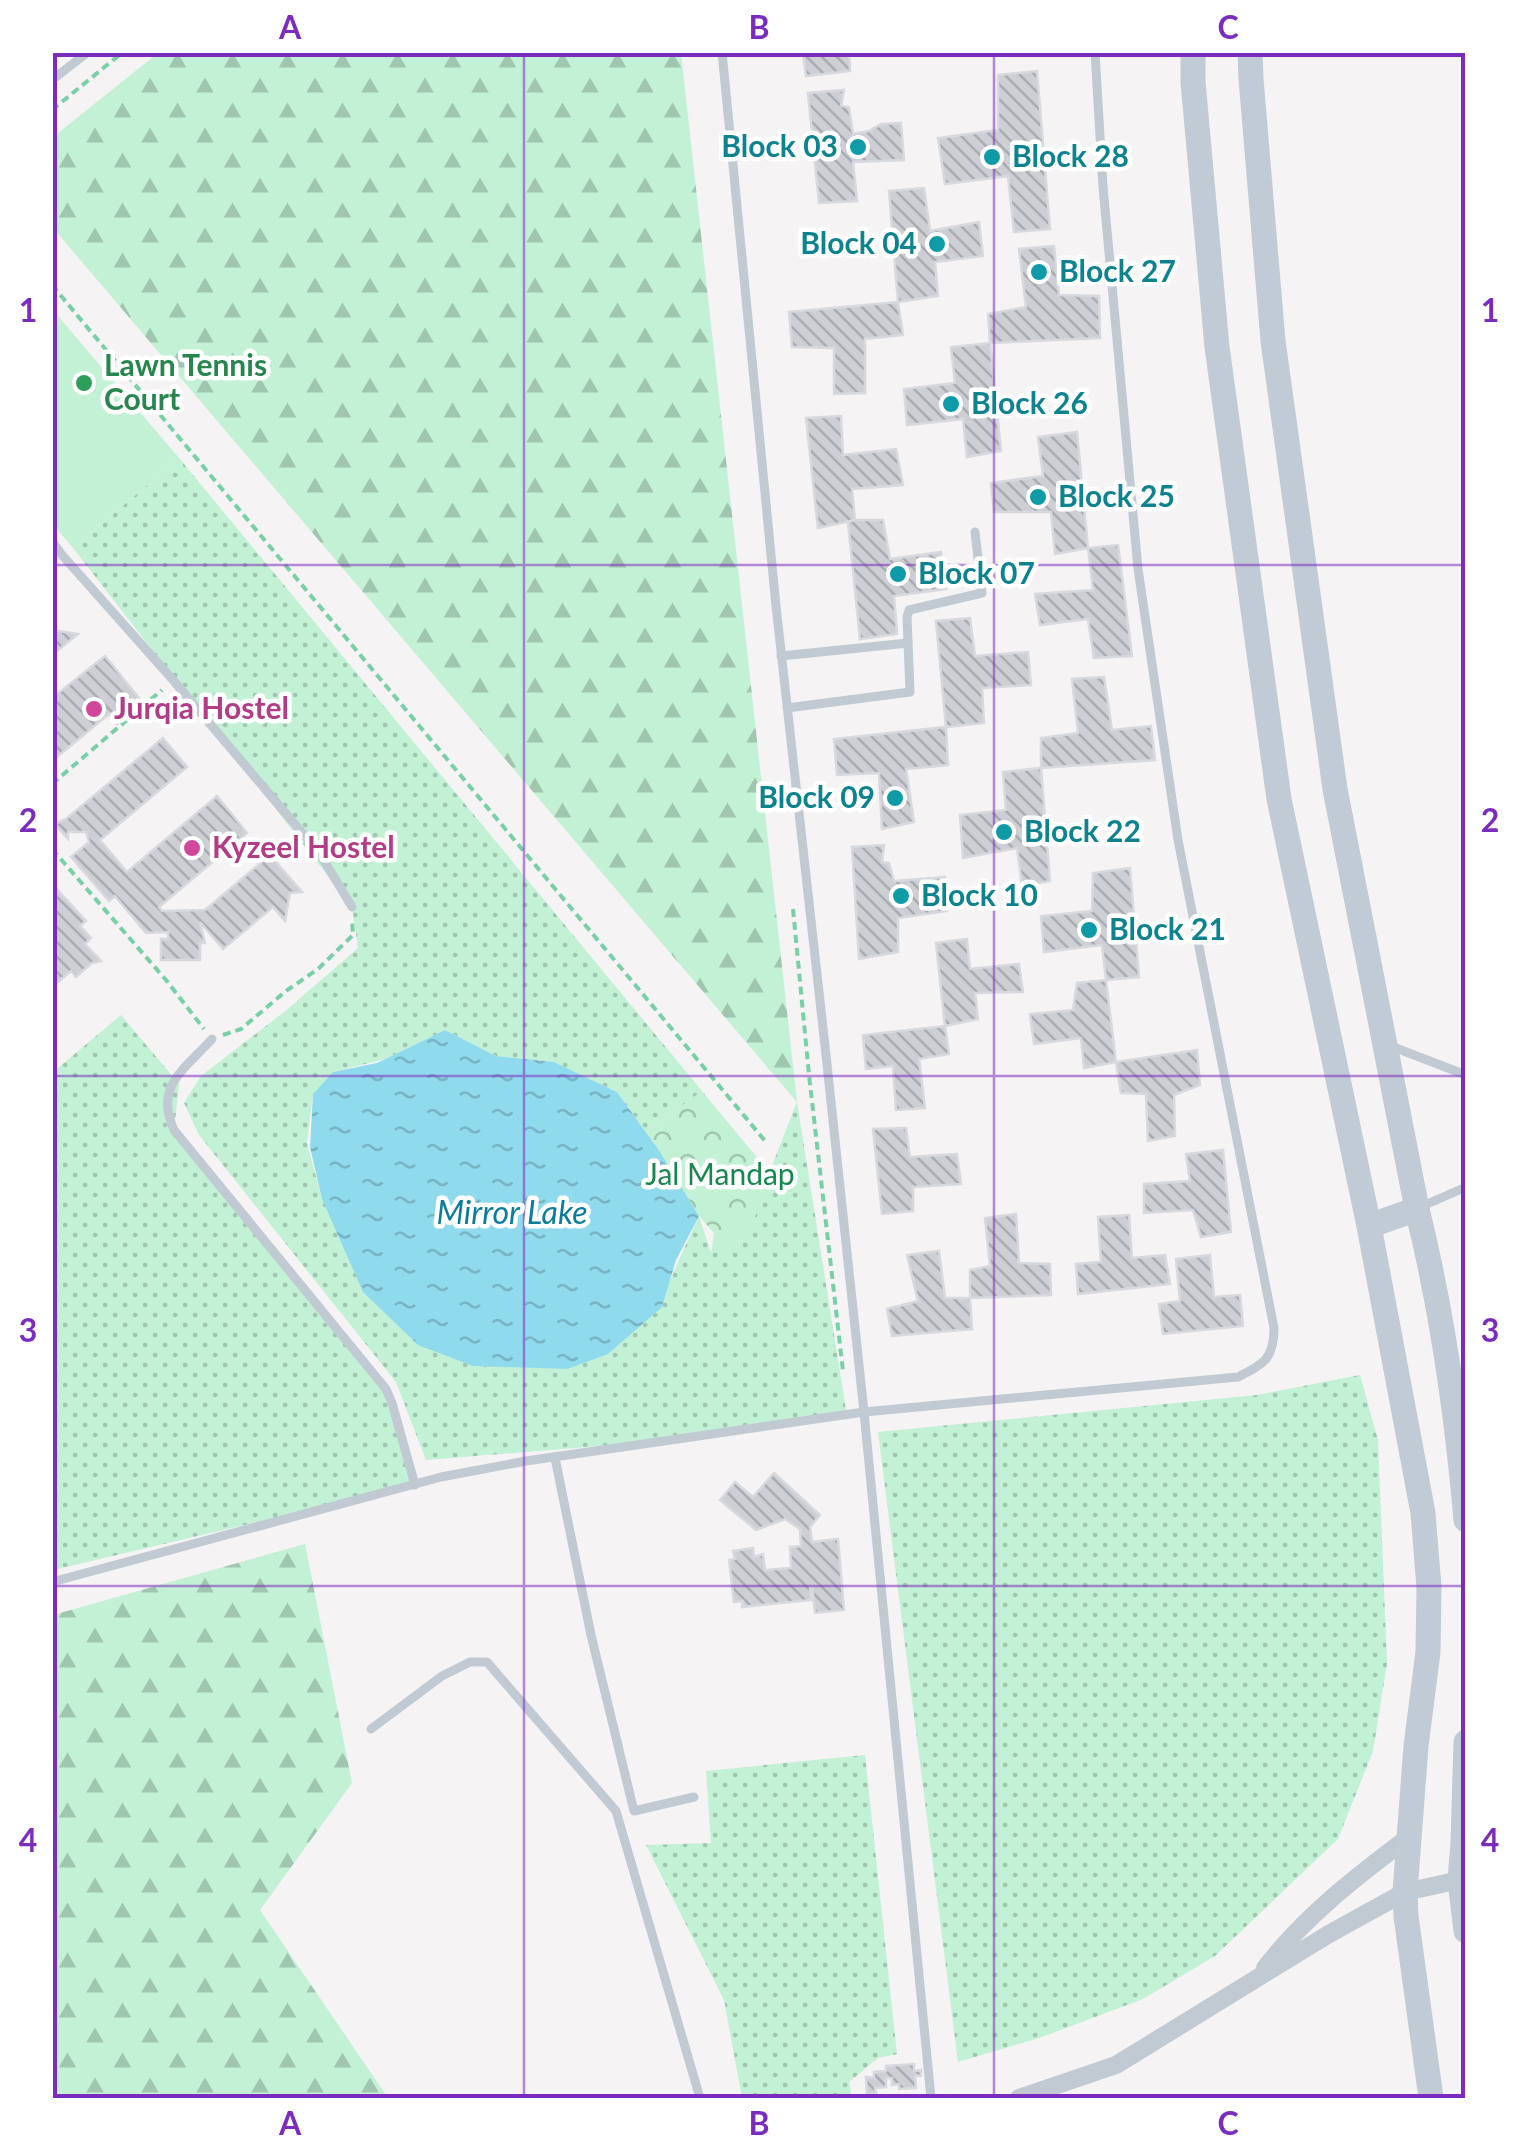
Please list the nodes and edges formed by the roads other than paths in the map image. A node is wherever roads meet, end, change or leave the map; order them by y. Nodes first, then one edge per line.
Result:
1 (88, 52) edge
2 (722, 52) edge
3 (1094, 52) edge
4 (1193, 52) edge
5 (1250, 52) edge
6 (52, 80) edge
7 (976, 532) dead end
8 (52, 541) edge
9 (908, 643) junction
10 (781, 656) junction
11 (787, 708) junction
12 (352, 906) road end
13 (212, 1039) road end
14 (1386, 1044) junction
15 (1466, 1075) edge
16 (1466, 1187) edge
17 (1416, 1209) junction
18 (1368, 1226) junction
19 (1444, 1351) junction
20 (1463, 1373) dead end
21 (864, 1412) junction
22 (555, 1458) junction
23 (415, 1485) junction
24 (1466, 1520) edge
25 (52, 1582) edge
26 (370, 1729) dead end
27 (1466, 1742) edge
28 (1465, 1795) edge
29 (694, 1798) dead end
30 (1409, 1837) junction
31 (1462, 1870) edge
32 (1405, 1892) junction
33 (1466, 1931) edge
34 (1256, 1980) junction
35 (700, 2098) edge
36 (931, 2098) edge
37 (1019, 2098) edge
38 (1431, 2098) edge

1 - 6 lane
2 - 10 lane
3 - 21 lane
4 - 18 street
5 - 14 street
7 - 9 lane
8 - 12 lane
9 - 10 lane
9 - 11 lane
10 - 11 lane
11 - 21 lane
13 - 23 lane
14 - 15 lane
14 - 17 street
16 - 17 lane
17 - 18 street
17 - 19 street
18 - 30 street
19 - 20 lane
19 - 24 street
21 - 22 lane
21 - 36 lane
22 - 23 lane
22 - 29 lane
23 - 25 lane
26 - 35 lane
27 - 28 street
28 - 31 street
30 - 32 street
30 - 34 street
31 - 32 street
31 - 33 street
32 - 34 street
32 - 38 street
34 - 37 street

